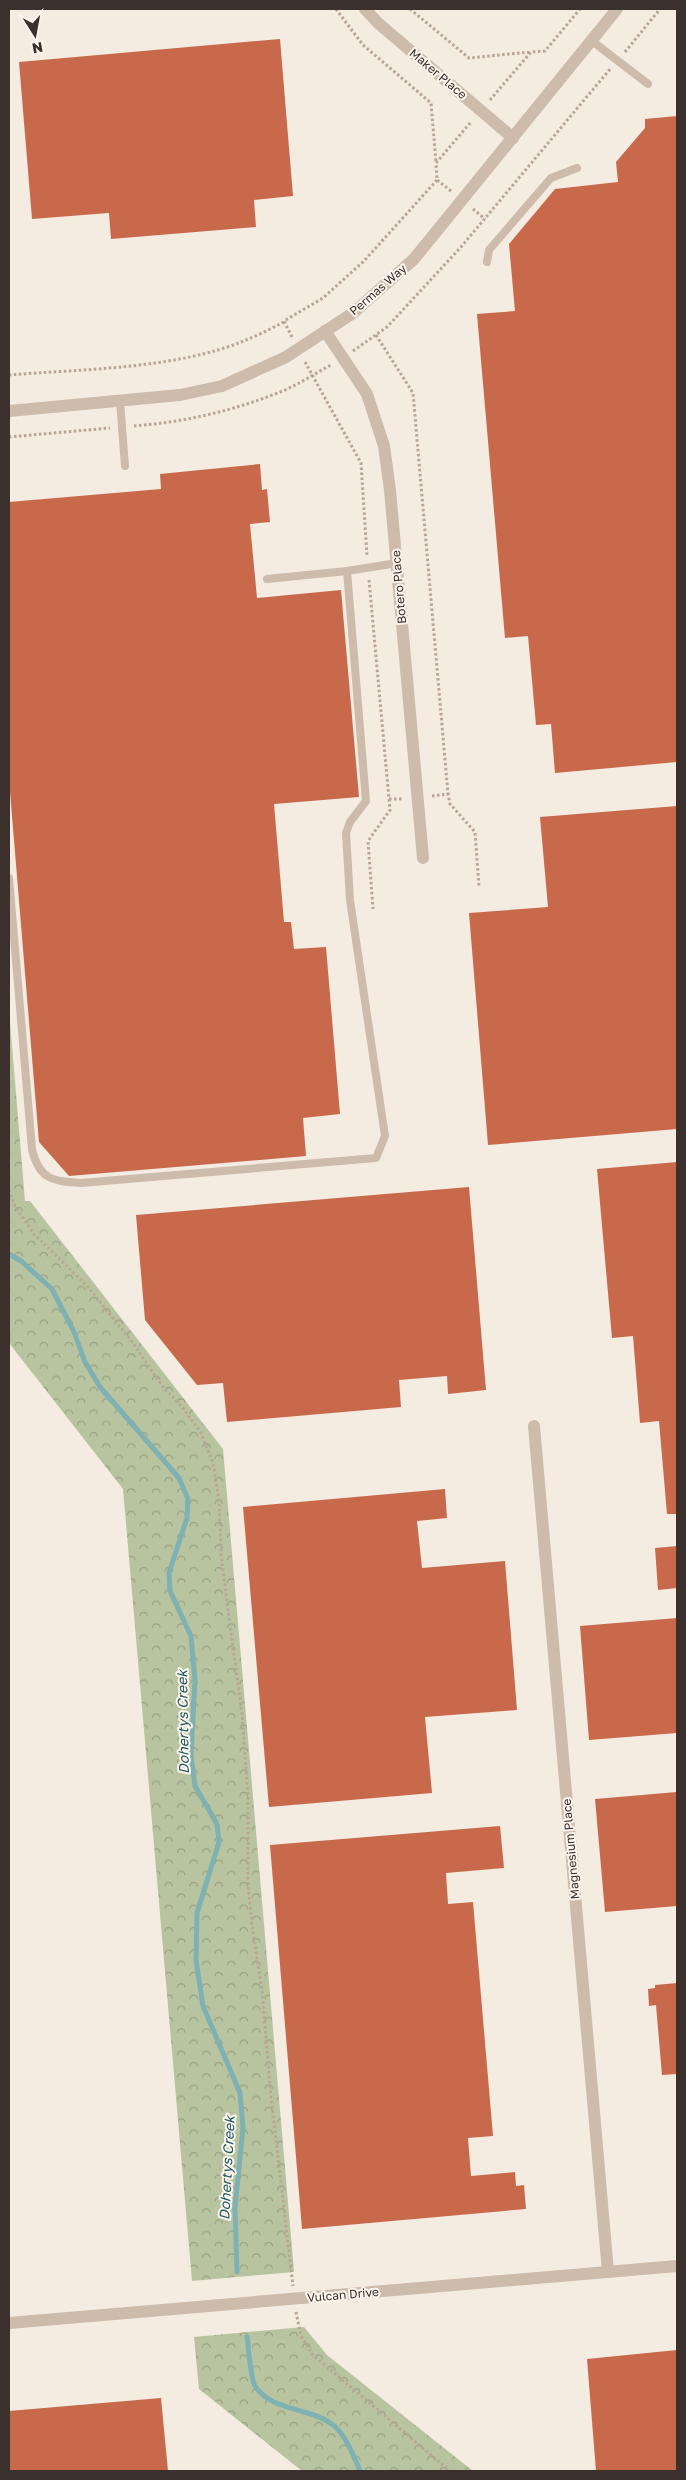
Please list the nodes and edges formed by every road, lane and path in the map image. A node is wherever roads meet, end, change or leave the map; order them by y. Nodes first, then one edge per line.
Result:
1 (336, 9) edge
2 (365, 9) edge
3 (410, 9) edge
4 (617, 9) edge
5 (592, 41) junction
6 (531, 52) dead end
7 (648, 84) dead end
8 (513, 138) junction
9 (436, 163) dead end
10 (577, 168) dead end
11 (438, 180) dead end
12 (487, 262) dead end
13 (284, 322) junction
14 (325, 331) junction
15 (376, 335) dead end
16 (298, 349) junction
17 (9, 375) edge
18 (120, 401) junction
19 (9, 410) edge
20 (125, 466) dead end
21 (397, 563) junction
22 (368, 568) junction
23 (347, 571) junction
24 (267, 579) dead end
25 (448, 794) junction
26 (417, 798) junction
27 (389, 799) junction
28 (423, 858) dead end
29 (9, 878) edge
30 (479, 887) dead end
31 (373, 908) dead end
32 (9, 1190) edge
33 (534, 1426) dead end
34 (677, 2266) edge
35 (608, 2272) junction
36 (294, 2300) junction
37 (9, 2323) edge
38 (450, 2471) edge

1 - 9 path
2 - 8 street, Maker Place
3 - 6 path
4 - 5 street, Permas Way
5 - 7 lane
5 - 8 street, Permas Way
8 - 14 street, Permas Way
10 - 12 lane
11 - 13 path
13 - 16 path
13 - 17 path
14 - 16 street, Permas Way
14 - 21 street, Botero Place
15 - 25 path
16 - 18 street, Permas Way
16 - 22 path
18 - 19 street, Permas Way
18 - 20 lane
21 - 22 lane
21 - 26 street, Botero Place
22 - 23 lane
22 - 27 path
23 - 24 lane
23 - 29 lane
25 - 26 path
25 - 30 path
26 - 27 path
26 - 28 street, Botero Place
27 - 31 path
32 - 36 path
33 - 35 street, Magnesium Place
34 - 35 street, Vulcan Drive
35 - 36 street, Vulcan Drive
36 - 37 street, Vulcan Drive
36 - 38 path

